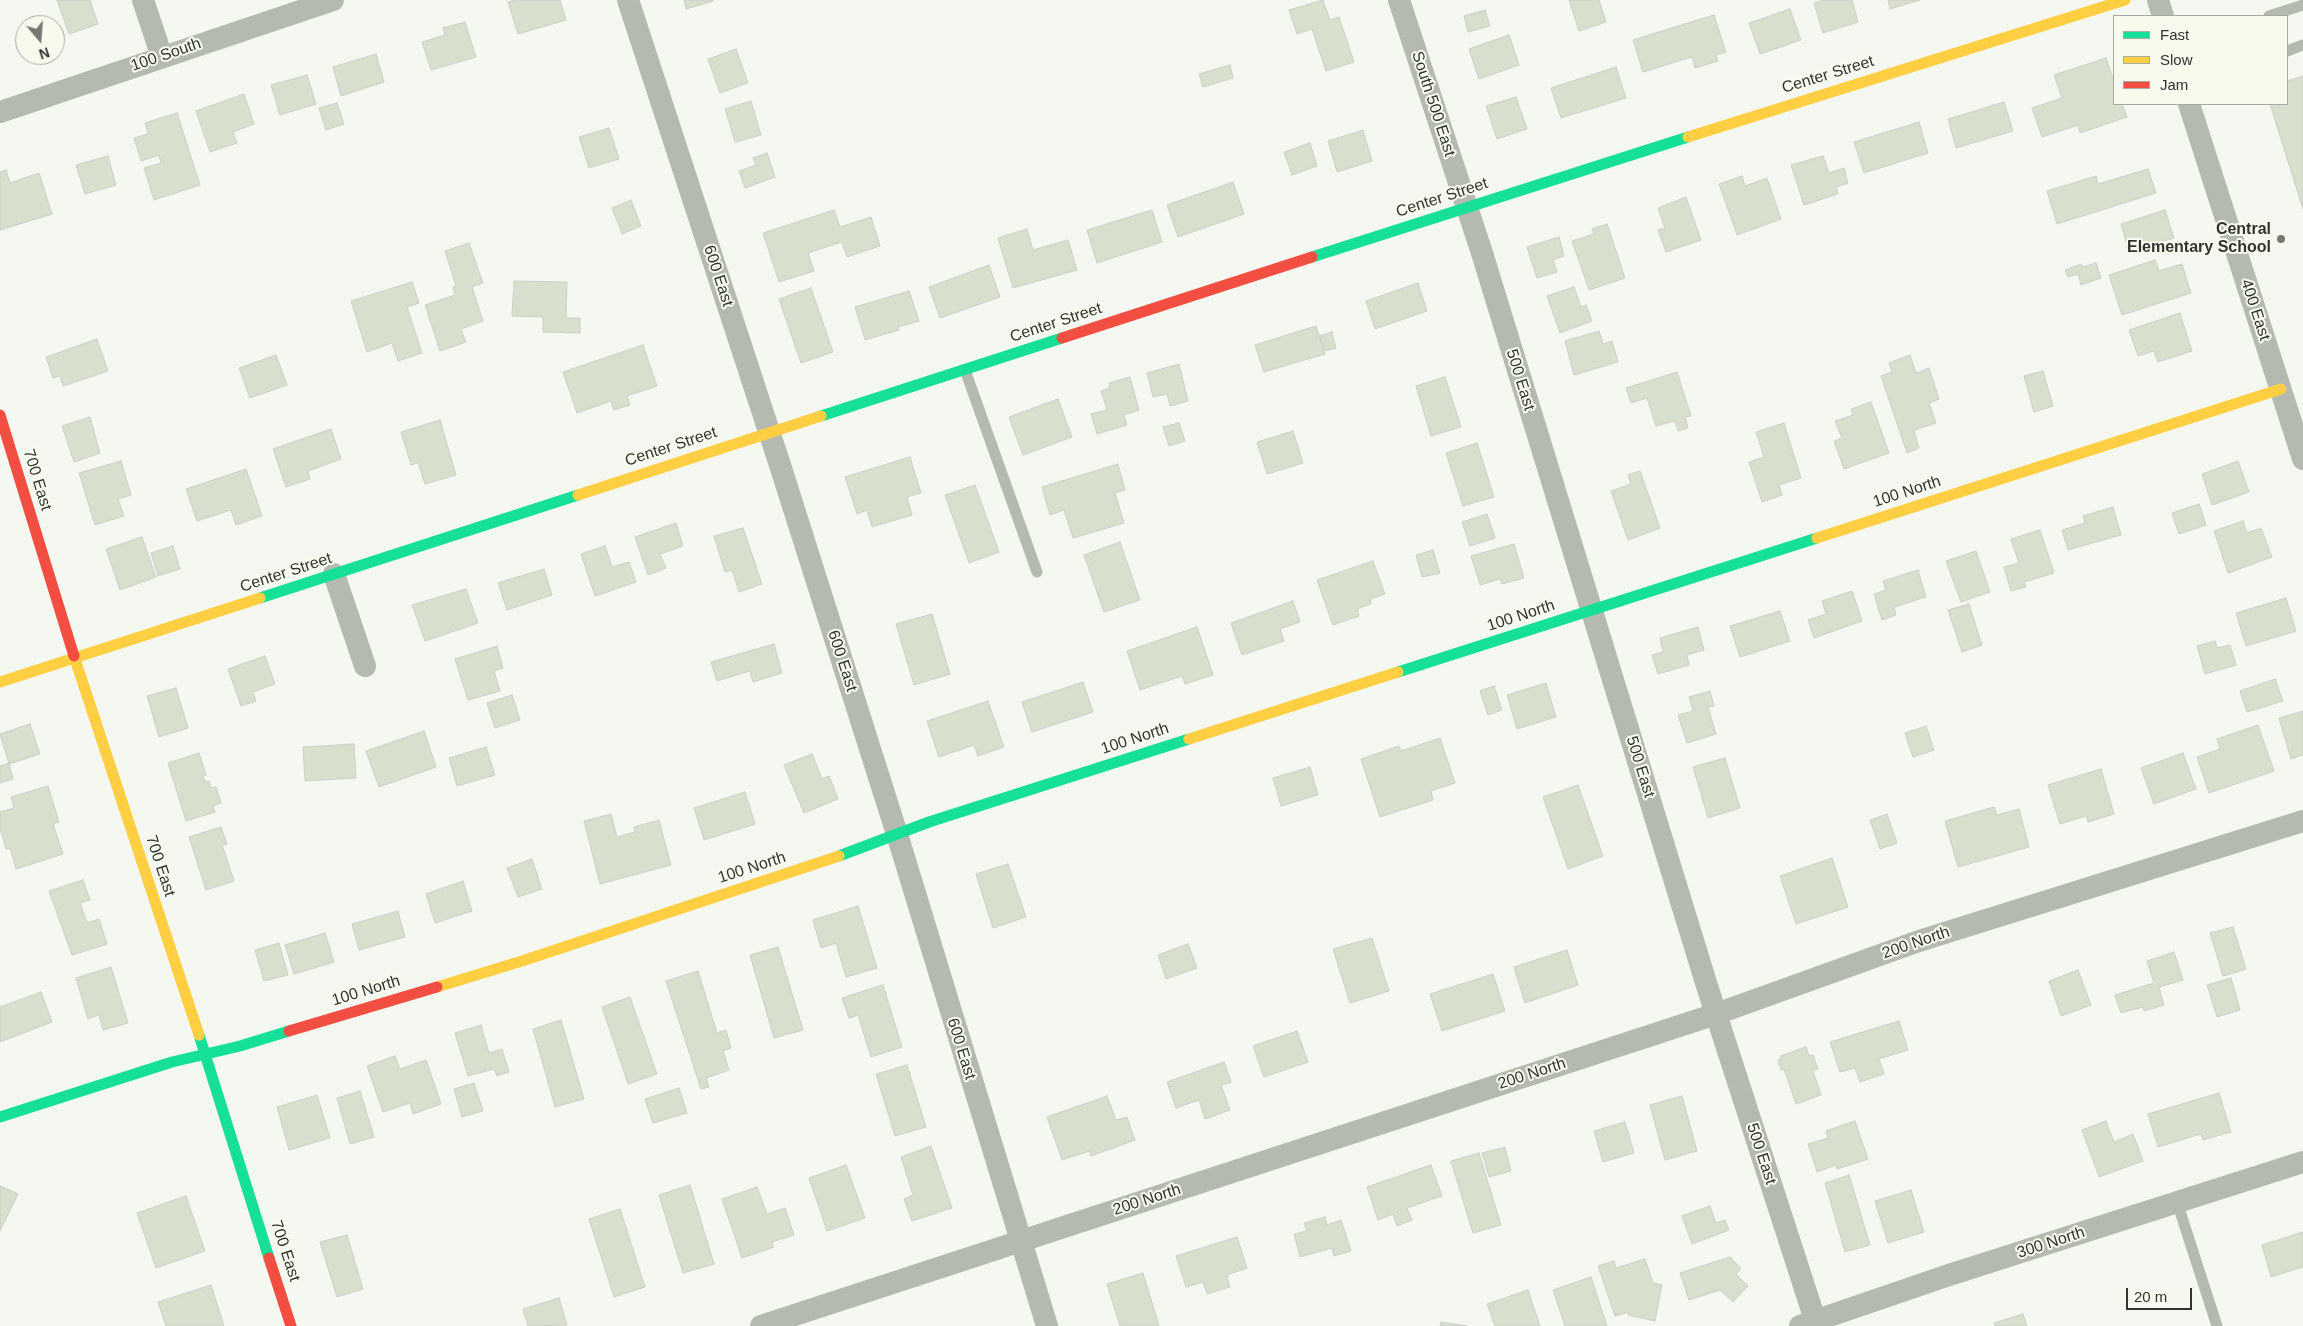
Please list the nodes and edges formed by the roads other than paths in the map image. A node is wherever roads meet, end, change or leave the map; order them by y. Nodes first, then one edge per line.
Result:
1 (143, 0) edge
2 (332, 0) edge
3 (628, 0) edge
4 (1399, 0) edge
5 (2124, 0) edge
6 (2158, 0) edge
7 (2303, 5) edge
8 (2163, 15) edge
9 (2272, 15) edge
10 (2303, 46) edge
11 (2288, 51) edge
12 (162, 57) junction
13 (2189, 105) edge
14 (0, 112) edge
15 (1466, 207) junction
16 (965, 370) junction
17 (2280, 389) junction
18 (0, 415) edge
19 (769, 433) junction
20 (2303, 459) edge
21 (1037, 572) dead end
22 (334, 574) junction
23 (1591, 610) junction
24 (74, 658) junction
25 (365, 666) dead end
26 (0, 682) edge
27 (2303, 821) edge
28 (897, 834) junction
29 (1716, 1014) junction
30 (205, 1054) junction
31 (0, 1117) edge
32 (2303, 1162) edge
33 (2177, 1202) junction
34 (1019, 1242) junction
35 (1811, 1324) edge
36 (291, 1326) edge
37 (761, 1326) edge
38 (1047, 1326) edge
39 (2217, 1326) edge

1 - 12 street
2 - 12 street, 100 South
3 - 19 street, 600 East
4 - 15 street, South 500 East
5 - 15 street, Center Street
6 - 8 street
7 - 9 lane
10 - 11 lane
12 - 14 street, 100 South
13 - 17 street, 400 East
15 - 16 street, Center Street
15 - 23 street, 500 East
16 - 19 street, Center Street
16 - 21 lane
17 - 20 street, 400 East
17 - 23 street, 100 North
18 - 24 street, 700 East
19 - 22 street, Center Street
19 - 28 street, 600 East
22 - 24 street, Center Street
22 - 25 street
23 - 28 street, 100 North
23 - 29 street, 500 East
24 - 26 street, Center Street
24 - 30 street, 700 East
27 - 29 street, 200 North
28 - 30 street, 100 North
28 - 34 street, 600 East
29 - 34 street, 200 North
29 - 35 street, 500 East
30 - 31 street, 100 North
30 - 36 street, 700 East
32 - 33 street, 300 North
33 - 35 street, 300 North
33 - 39 lane
34 - 37 street, 200 North
34 - 38 street, 600 East

